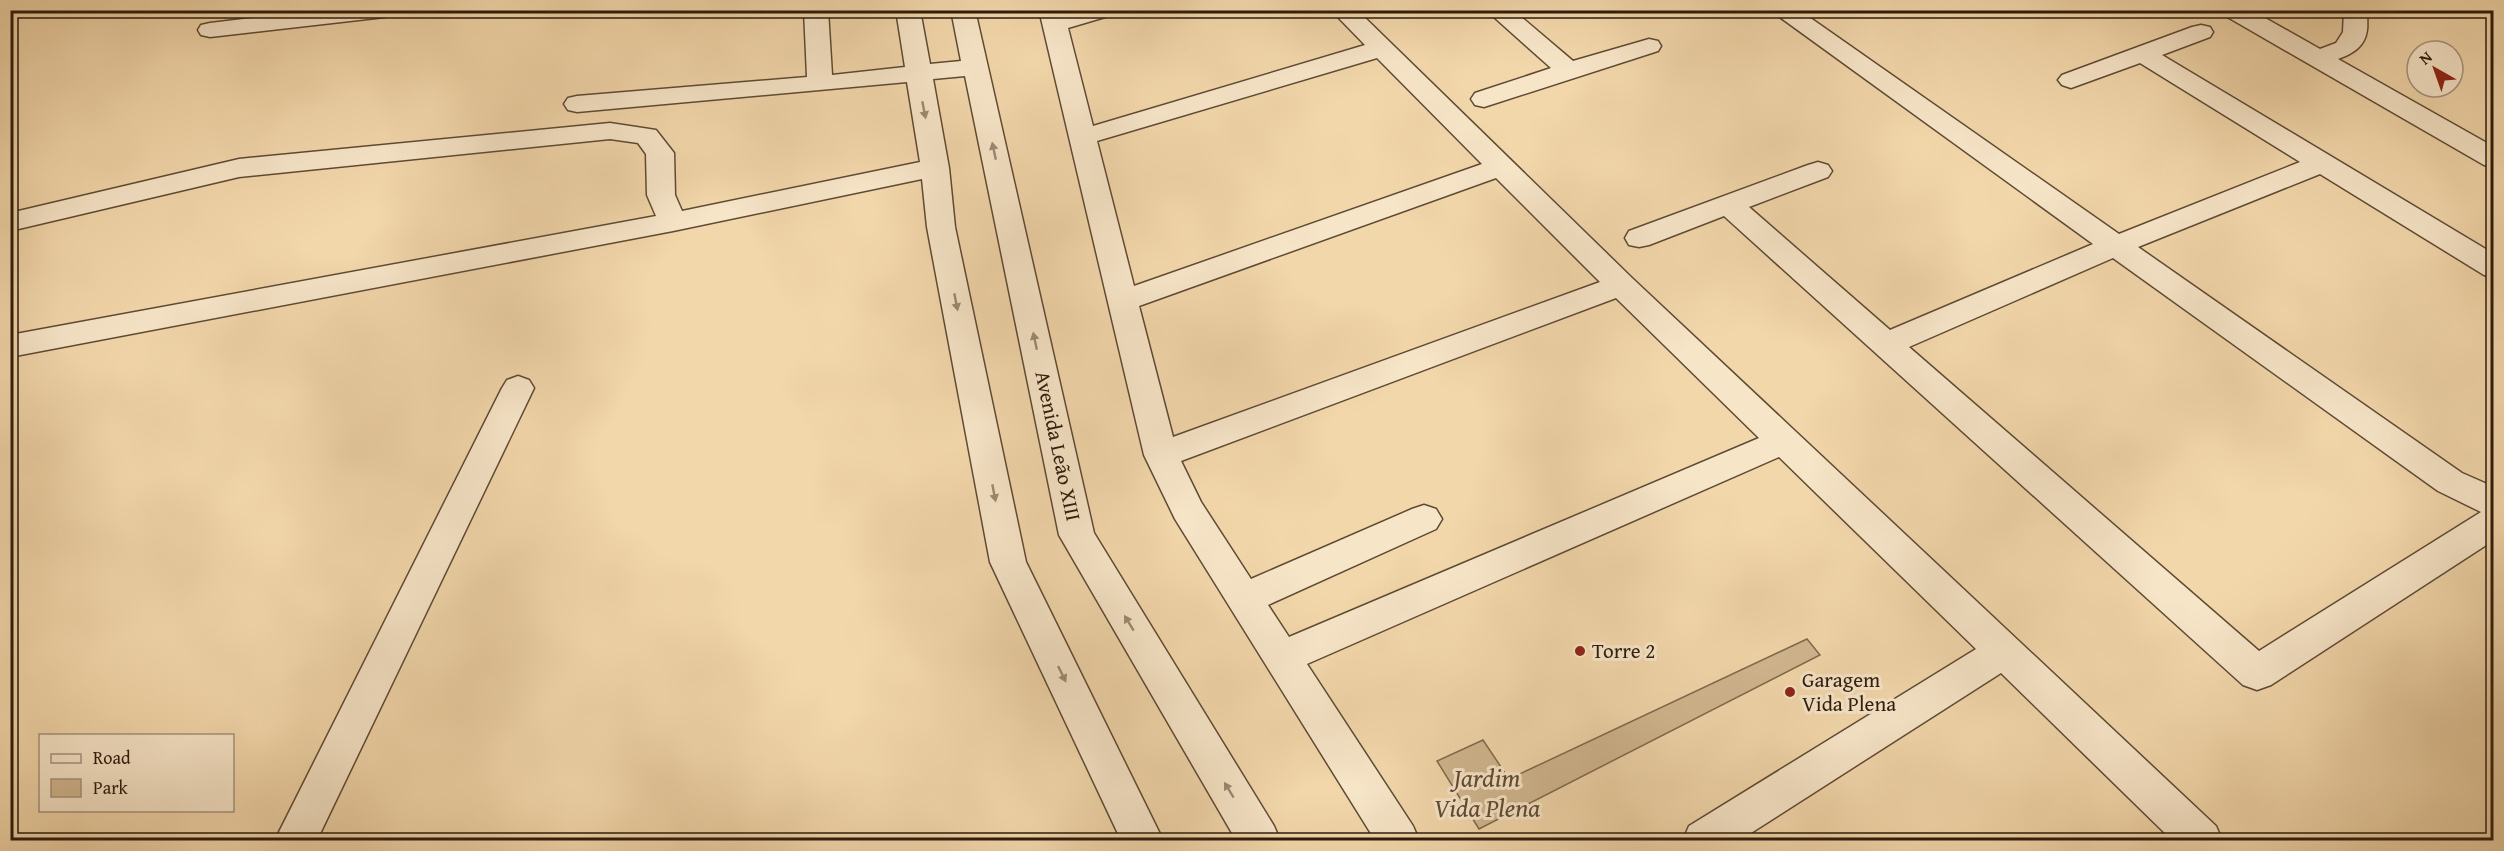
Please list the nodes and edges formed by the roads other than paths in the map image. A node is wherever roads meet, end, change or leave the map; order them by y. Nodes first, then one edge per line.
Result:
1 (385, 10) edge
2 (816, 10) edge
3 (908, 10) edge
4 (963, 10) edge
5 (1103, 10) edge
6 (1343, 10) edge
7 (1498, 10) edge
8 (1782, 10) edge
9 (2233, 10) edge
10 (2357, 10) edge
11 (1052, 17) edge
12 (210, 30) dead end
13 (2201, 32) dead end
14 (1649, 46) dead end
15 (1383, 48) junction
16 (2142, 54) junction
17 (2318, 58) junction
18 (976, 67) junction
19 (1569, 70) junction
20 (917, 73) junction
21 (2071, 80) dead end
22 (820, 84) junction
23 (1484, 99) dead end
24 (577, 104) dead end
25 (1083, 137) junction
26 (2493, 159) edge
27 (2321, 164) junction
28 (1502, 166) junction
29 (935, 168) junction
30 (1818, 171) dead end
31 (1729, 205) junction
32 (10, 222) edge
33 (673, 222) junction
34 (1639, 238) dead end
35 (2117, 246) junction
36 (2493, 268) edge
37 (1621, 285) junction
38 (1123, 301) junction
39 (1888, 343) junction
40 (10, 346) edge
41 (518, 388) dead end
42 (1784, 441) junction
43 (1161, 455) junction
44 (2493, 503) edge
45 (1424, 519) dead end
46 (2493, 522) edge
47 (1246, 598) junction
48 (2004, 651) junction
49 (1282, 657) junction
50 (296, 840) edge
51 (1142, 840) edge
52 (1258, 840) edge
53 (1398, 840) edge
54 (1704, 840) edge
55 (2201, 840) edge

1 - 12 street
2 - 22 street
3 - 20 street
4 - 18 street, Avenida Leão XIII
5 - 11 street
6 - 15 street
7 - 19 street
8 - 35 street
9 - 17 street
10 - 17 street
11 - 25 street
13 - 16 street
14 - 19 street
15 - 25 street
15 - 28 street
16 - 21 street
16 - 27 street
17 - 26 street
18 - 20 street
52 -> 18 street, Avenida Leão XIII
19 - 23 street
20 - 22 street
20 -> 29 street
22 - 24 street
25 - 38 street
27 - 35 street
27 - 36 street
28 - 37 street
28 - 38 street
29 - 33 street
29 -> 51 street
30 - 31 street
31 - 34 street
31 - 39 street
32 - 33 street
33 - 40 street
35 - 39 street
35 - 44 street
37 - 42 street
37 - 43 street
38 - 43 street
39 - 46 street
41 - 50 street
42 - 48 street
42 - 49 street
43 - 47 street
45 - 47 street
47 - 49 street
48 - 54 street
48 - 55 street
49 - 53 street

